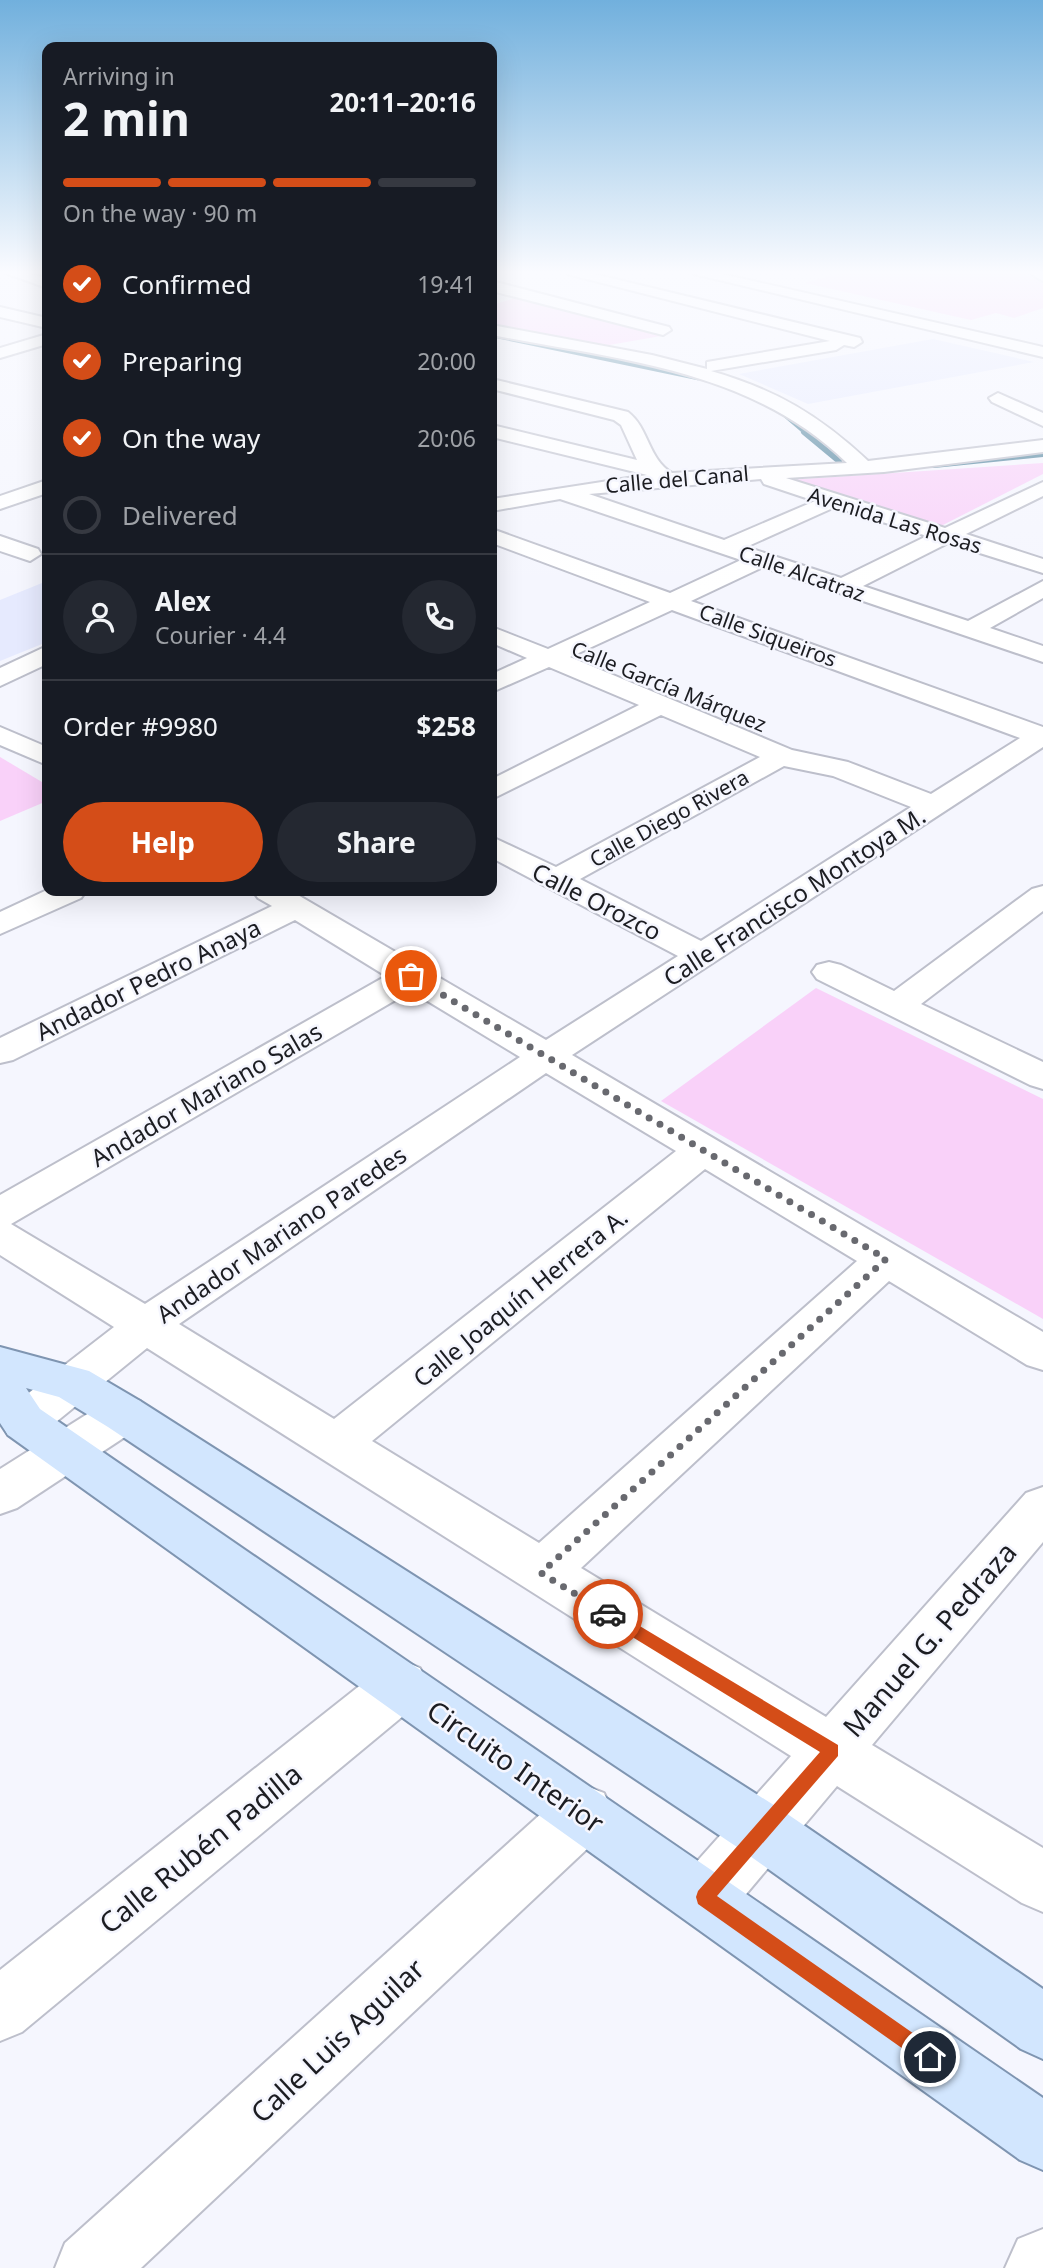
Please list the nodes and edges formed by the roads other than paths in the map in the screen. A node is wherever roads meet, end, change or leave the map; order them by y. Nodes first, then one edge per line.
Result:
1 (649, 380) edge
2 (719, 380) edge
3 (497, 385) edge
4 (678, 386) dead end
5 (1025, 391) dead end
6 (705, 394) dead end
7 (768, 418) dead end
8 (1043, 420) edge
9 (497, 432) edge
10 (1043, 446) edge
11 (814, 454) dead end
12 (863, 467) junction
13 (832, 470) junction
14 (747, 472) junction
15 (660, 474) junction
16 (11, 477) dead end
17 (42, 486) edge
18 (42, 488) edge
19 (1043, 488) edge
20 (560, 491) junction
21 (832, 501) junction
22 (0, 503) edge
23 (497, 504) edge
24 (943, 536) junction
25 (497, 538) edge
26 (0, 543) edge
27 (726, 547) junction
28 (30, 554) dead end
29 (762, 559) junction
30 (1043, 566) edge
31 (842, 587) junction
32 (1043, 588) edge
33 (674, 600) junction
34 (497, 618) edge
35 (969, 629) junction
36 (497, 635) edge
37 (560, 653) junction
38 (1043, 654) edge
39 (42, 657) edge
40 (0, 678) edge
41 (497, 682) edge
42 (660, 705) junction
43 (0, 735) edge
44 (1042, 736) edge
45 (42, 755) edge
46 (782, 755) junction
47 (838, 768) junction
48 (497, 787) edge
49 (934, 806) junction
50 (497, 849) edge
51 (556, 880) junction
52 (59, 896) edge
53 (1043, 896) edge
54 (283, 899) edge
55 (0, 924) edge
56 (702, 955) junction
57 (829, 972) dead end
58 (411, 976) junction
59 (897, 1005) junction
60 (0, 1052) edge
61 (546, 1056) junction
62 (1043, 1077) edge
63 (703, 1150) junction
64 (0, 1213) edge
65 (0, 1235) edge
66 (886, 1259) junction
67 (146, 1325) junction
68 (1043, 1353) edge
69 (0, 1364) edge
70 (73, 1383) junction
71 (124, 1414) junction
72 (30, 1420) edge
73 (337, 1443) junction
74 (0, 1494) edge
75 (1043, 1507) edge
76 (541, 1573) junction
77 (401, 1685) junction
78 (832, 1751) junction
79 (584, 1813) junction
80 (763, 1831) junction
81 (1043, 1882) edge
82 (705, 1897) junction
83 (0, 2010) edge
84 (1043, 2027) edge
85 (1043, 2137) edge
86 (90, 2268) edge

1 - 4 street
2 - 12 street
3 - 15 street
5 - 8 street
6 - 7 street
9 - 15 street
10 - 12 street, Calle del Canal
11 - 13 street
12 - 13 street, Calle del Canal
13 - 14 street, Calle del Canal
14 - 15 street, Calle del Canal
14 - 21 street, Avenida Las Rosas
15 - 20 street, Calle del Canal
16 - 17 street
18 - 22 street
19 - 24 street
20 - 23 street, Calle del Canal
20 - 27 street, Calle Alcatraz
21 - 24 street, Avenida Las Rosas
21 - 27 street
24 - 30 street, Avenida Las Rosas
24 - 31 street
25 - 33 street, Calle Siqueiros
26 - 28 street
27 - 29 street, Calle Alcatraz
29 - 31 street, Calle Alcatraz
29 - 33 street
31 - 35 street, Calle Alcatraz
32 - 35 street
33 - 37 street
33 - 44 street, Calle Siqueiros
34 - 37 street, Calle García Márquez
35 - 38 street, Calle Alcatraz
36 - 37 street, Calle García Márquez
37 - 41 street
37 - 42 street, Calle García Márquez
37 - 47 street, Calle García Márquez
39 - 40 street
42 - 46 street, Calle García Márquez
42 - 48 street
43 - 45 street
44 - 49 street, Calle Francisco Montoya M.
46 - 47 street, Calle García Márquez
46 - 51 street, Calle Diego Rivera
47 - 49 street, Calle García Márquez
49 - 56 street, Calle Francisco Montoya M.
50 - 51 street, Calle Orozco
51 - 56 street, Calle Orozco
52 - 55 street
53 - 59 street
54 - 58 street
54 - 60 street, Andador Pedro Anaya
56 - 61 street, Calle Francisco Montoya M.
57 - 59 street
58 - 61 street
58 - 64 street, Andador Mariano Salas
59 - 62 street
61 - 63 street
61 - 67 street, Andador Mariano Paredes
63 - 66 street
63 - 73 street, Calle Joaquín Herrera A.
65 - 67 street
66 - 68 street
66 - 76 street
67 - 70 street, Andador Mariano Paredes
67 - 73 street
69 - 70 main road
70 - 71 main road
70 - 72 street, Andador Mariano Paredes
71 - 72 street
71 - 80 main road
72 - 74 street
72 - 77 main road, Circuito Interior
73 - 76 street
75 - 78 street, Manuel G. Pedraza
76 - 78 street
77 - 79 main road, Circuito Interior
77 - 83 street, Calle Rubén Padilla
78 - 80 street, Manuel G. Pedraza
78 - 81 street
79 - 82 main road, Circuito Interior
79 - 86 street, Calle Luis Aguilar
80 - 82 street, Manuel G. Pedraza
80 - 84 main road
82 - 85 main road, Circuito Interior

